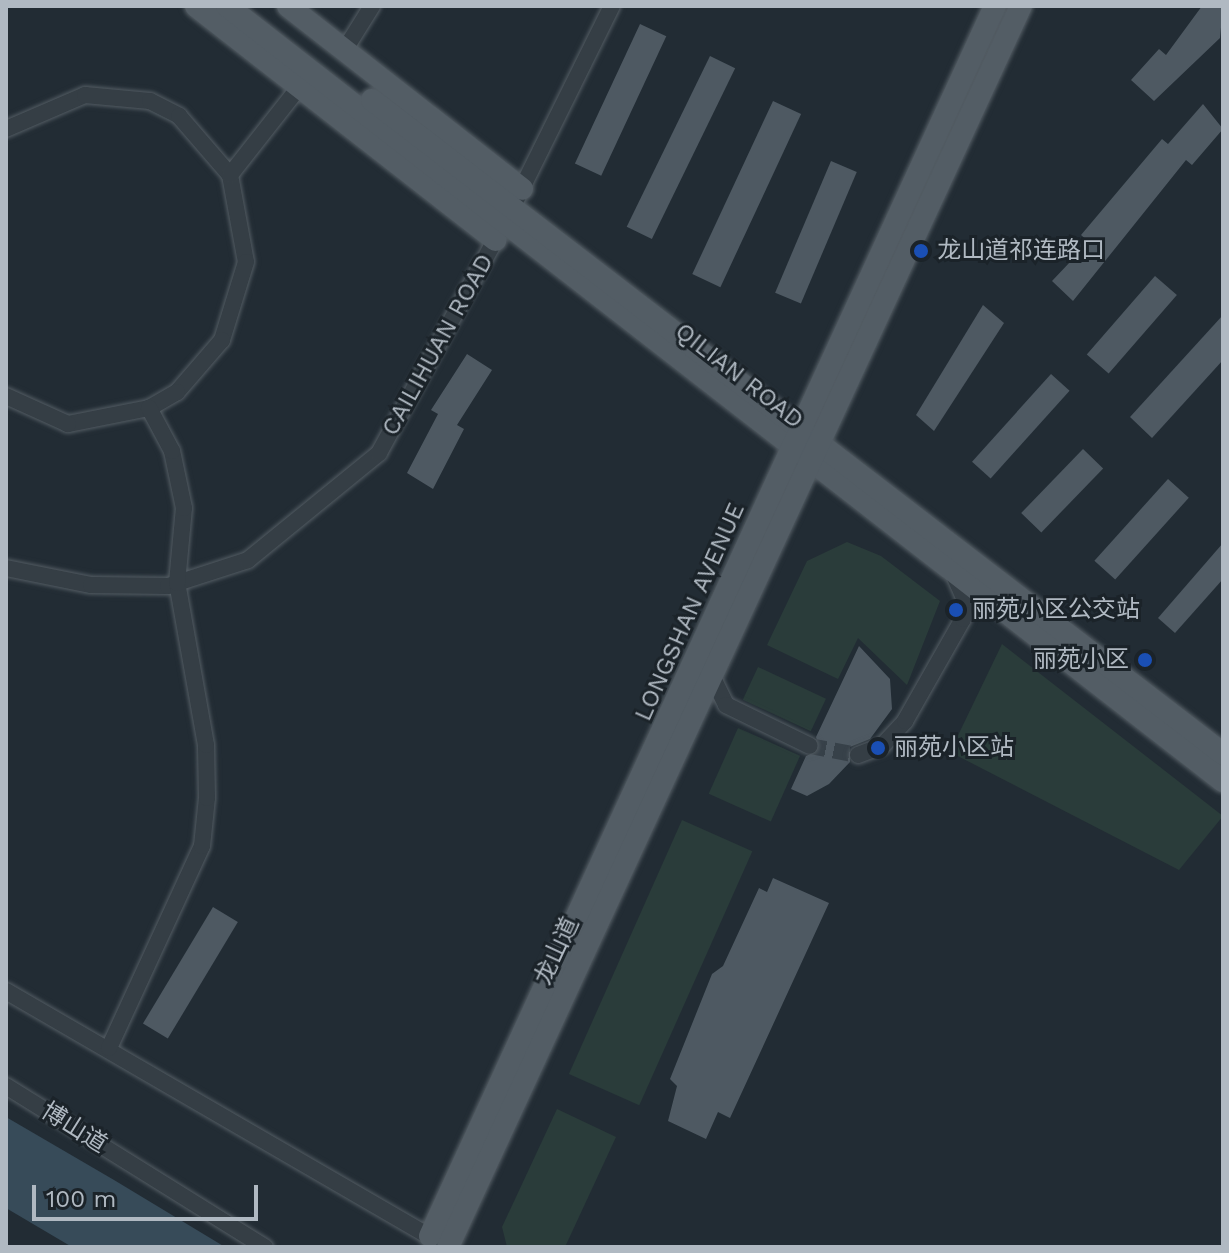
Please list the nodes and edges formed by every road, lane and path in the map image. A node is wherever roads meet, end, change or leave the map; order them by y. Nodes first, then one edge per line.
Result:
1 (196, 6) edge
2 (227, 6) edge
3 (251, 6) edge
4 (288, 6) edge
5 (372, 6) edge
6 (612, 6) edge
7 (995, 6) edge
8 (1021, 6) edge
9 (344, 51) junction
10 (296, 91) junction
11 (6, 129) edge
12 (230, 175) junction
13 (508, 215) junction
14 (6, 396) edge
15 (149, 408) junction
16 (800, 427) junction
17 (820, 444) junction
18 (789, 448) junction
19 (811, 465) junction
20 (6, 568) edge
21 (952, 571) junction
22 (177, 583) junction
23 (713, 678) junction
24 (810, 746) tunnel mouth
25 (1223, 754) edge
26 (858, 755) tunnel mouth
27 (1223, 781) edge
28 (6, 991) edge
29 (109, 1048) junction
30 (6, 1086) edge
31 (441, 1243) edge
32 (265, 1247) edge

1 - 10 main road
2 - 13 main road, QILIAN ROAD
3 - 13 main road, QILIAN ROAD
4 - 9 main road
5 - 9 street
6 - 13 street, CAILIHUAN ROAD
7 - 16 main road, LONGSHAN AVENUE
8 - 17 main road, LONGSHAN AVENUE
9 - 13 main road
10 - 12 street
10 - 13 main road
11 - 12 street
12 - 15 street
13 - 16 main road, QILIAN ROAD
13 - 18 main road, QILIAN ROAD
13 - 22 street, CAILIHUAN ROAD
14 - 15 street
15 - 22 street
16 - 17 main road, QILIAN ROAD
16 - 18 main road, LONGSHAN AVENUE
17 - 19 main road, LONGSHAN AVENUE
17 - 25 main road, QILIAN ROAD
18 - 19 main road, QILIAN ROAD
18 - 31 main road, LONGSHAN AVENUE
19 - 21 main road, QILIAN ROAD
19 - 23 main road, LONGSHAN AVENUE
20 - 22 street, CAILIHUAN ROAD
21 - 26 street
21 - 27 main road, QILIAN ROAD
22 - 29 street
23 - 24 street
23 - 31 main road, 龙山道
28 - 29 street
29 - 31 street
30 - 32 street, 博山道

